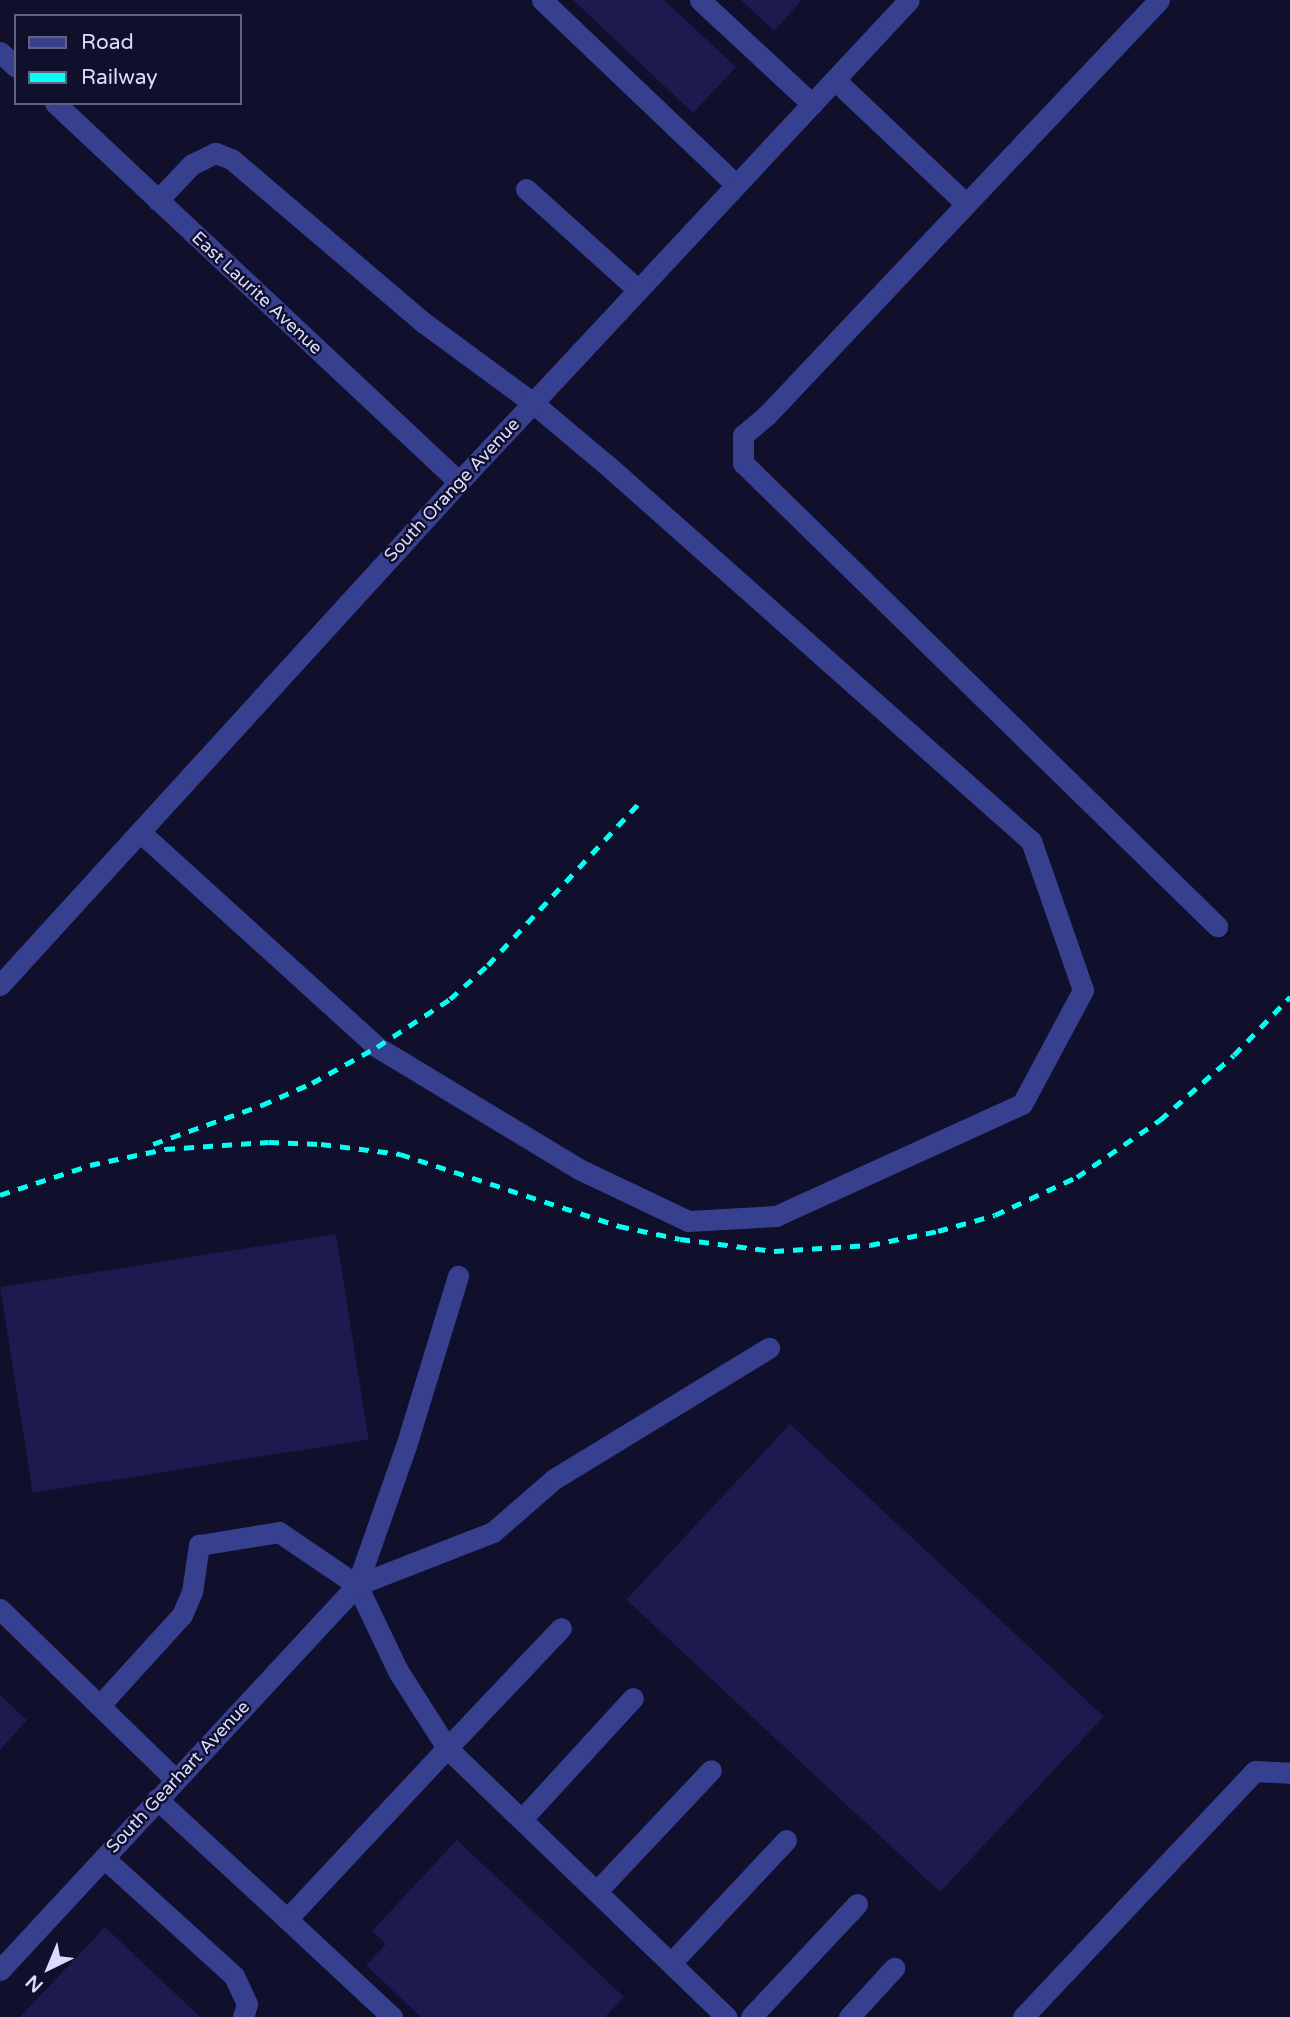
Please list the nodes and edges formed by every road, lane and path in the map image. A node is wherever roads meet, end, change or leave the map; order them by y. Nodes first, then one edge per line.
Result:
1 (542, 0) edge
2 (701, 0) edge
3 (909, 0) edge
4 (1159, 0) edge
5 (0, 52) edge
6 (14, 65) edge
7 (835, 79) junction
8 (812, 104) junction
9 (57, 105) edge
10 (736, 185) junction
11 (526, 189) dead end
12 (158, 200) junction
13 (966, 204) junction
14 (638, 290) junction
15 (533, 403) junction
16 (459, 482) junction
17 (139, 832) junction
18 (1217, 926) dead end
19 (0, 985) edge
20 (458, 1276) dead end
21 (769, 1348) dead end
22 (357, 1585) junction
23 (0, 1609) edge
24 (561, 1628) dead end
25 (633, 1698) dead end
26 (100, 1705) junction
27 (447, 1748) junction
28 (711, 1770) dead end
29 (1290, 1773) edge
30 (176, 1780) junction
31 (158, 1800) junction
32 (522, 1819) junction
33 (786, 1840) dead end
34 (104, 1858) junction
35 (597, 1891) junction
36 (857, 1904) dead end
37 (287, 1919) junction
38 (672, 1962) junction
39 (894, 1968) dead end
40 (0, 1970) edge
41 (243, 2017) edge
42 (392, 2017) edge
43 (727, 2017) edge
44 (751, 2017) edge
45 (849, 2017) edge
46 (1023, 2017) edge

1 - 10 street
2 - 8 street
3 - 7 street, South Orange Avenue
4 - 13 street
5 - 6 street
7 - 8 street, South Orange Avenue
7 - 13 street
8 - 10 street, South Orange Avenue
9 - 12 street, East Laurite Avenue
10 - 14 street, South Orange Avenue
11 - 14 street
12 - 15 street
12 - 16 street, East Laurite Avenue
13 - 18 street
14 - 15 street, South Orange Avenue
15 - 16 street, South Orange Avenue
15 - 17 street
16 - 17 street, South Orange Avenue
17 - 19 street, South Orange Avenue
20 - 22 street
21 - 22 street
22 - 26 street
22 - 27 street
22 - 30 street, South Gearhart Avenue
23 - 26 street
24 - 27 street
25 - 32 street
26 - 30 street
27 - 32 street
27 - 37 street
28 - 35 street
29 - 46 street
30 - 31 street, South Gearhart Avenue
31 - 34 street, South Gearhart Avenue
31 - 37 street
32 - 35 street
33 - 38 street
34 - 40 street, South Gearhart Avenue
34 - 41 street
35 - 38 street
36 - 44 street
37 - 42 street
38 - 43 street
39 - 45 street

